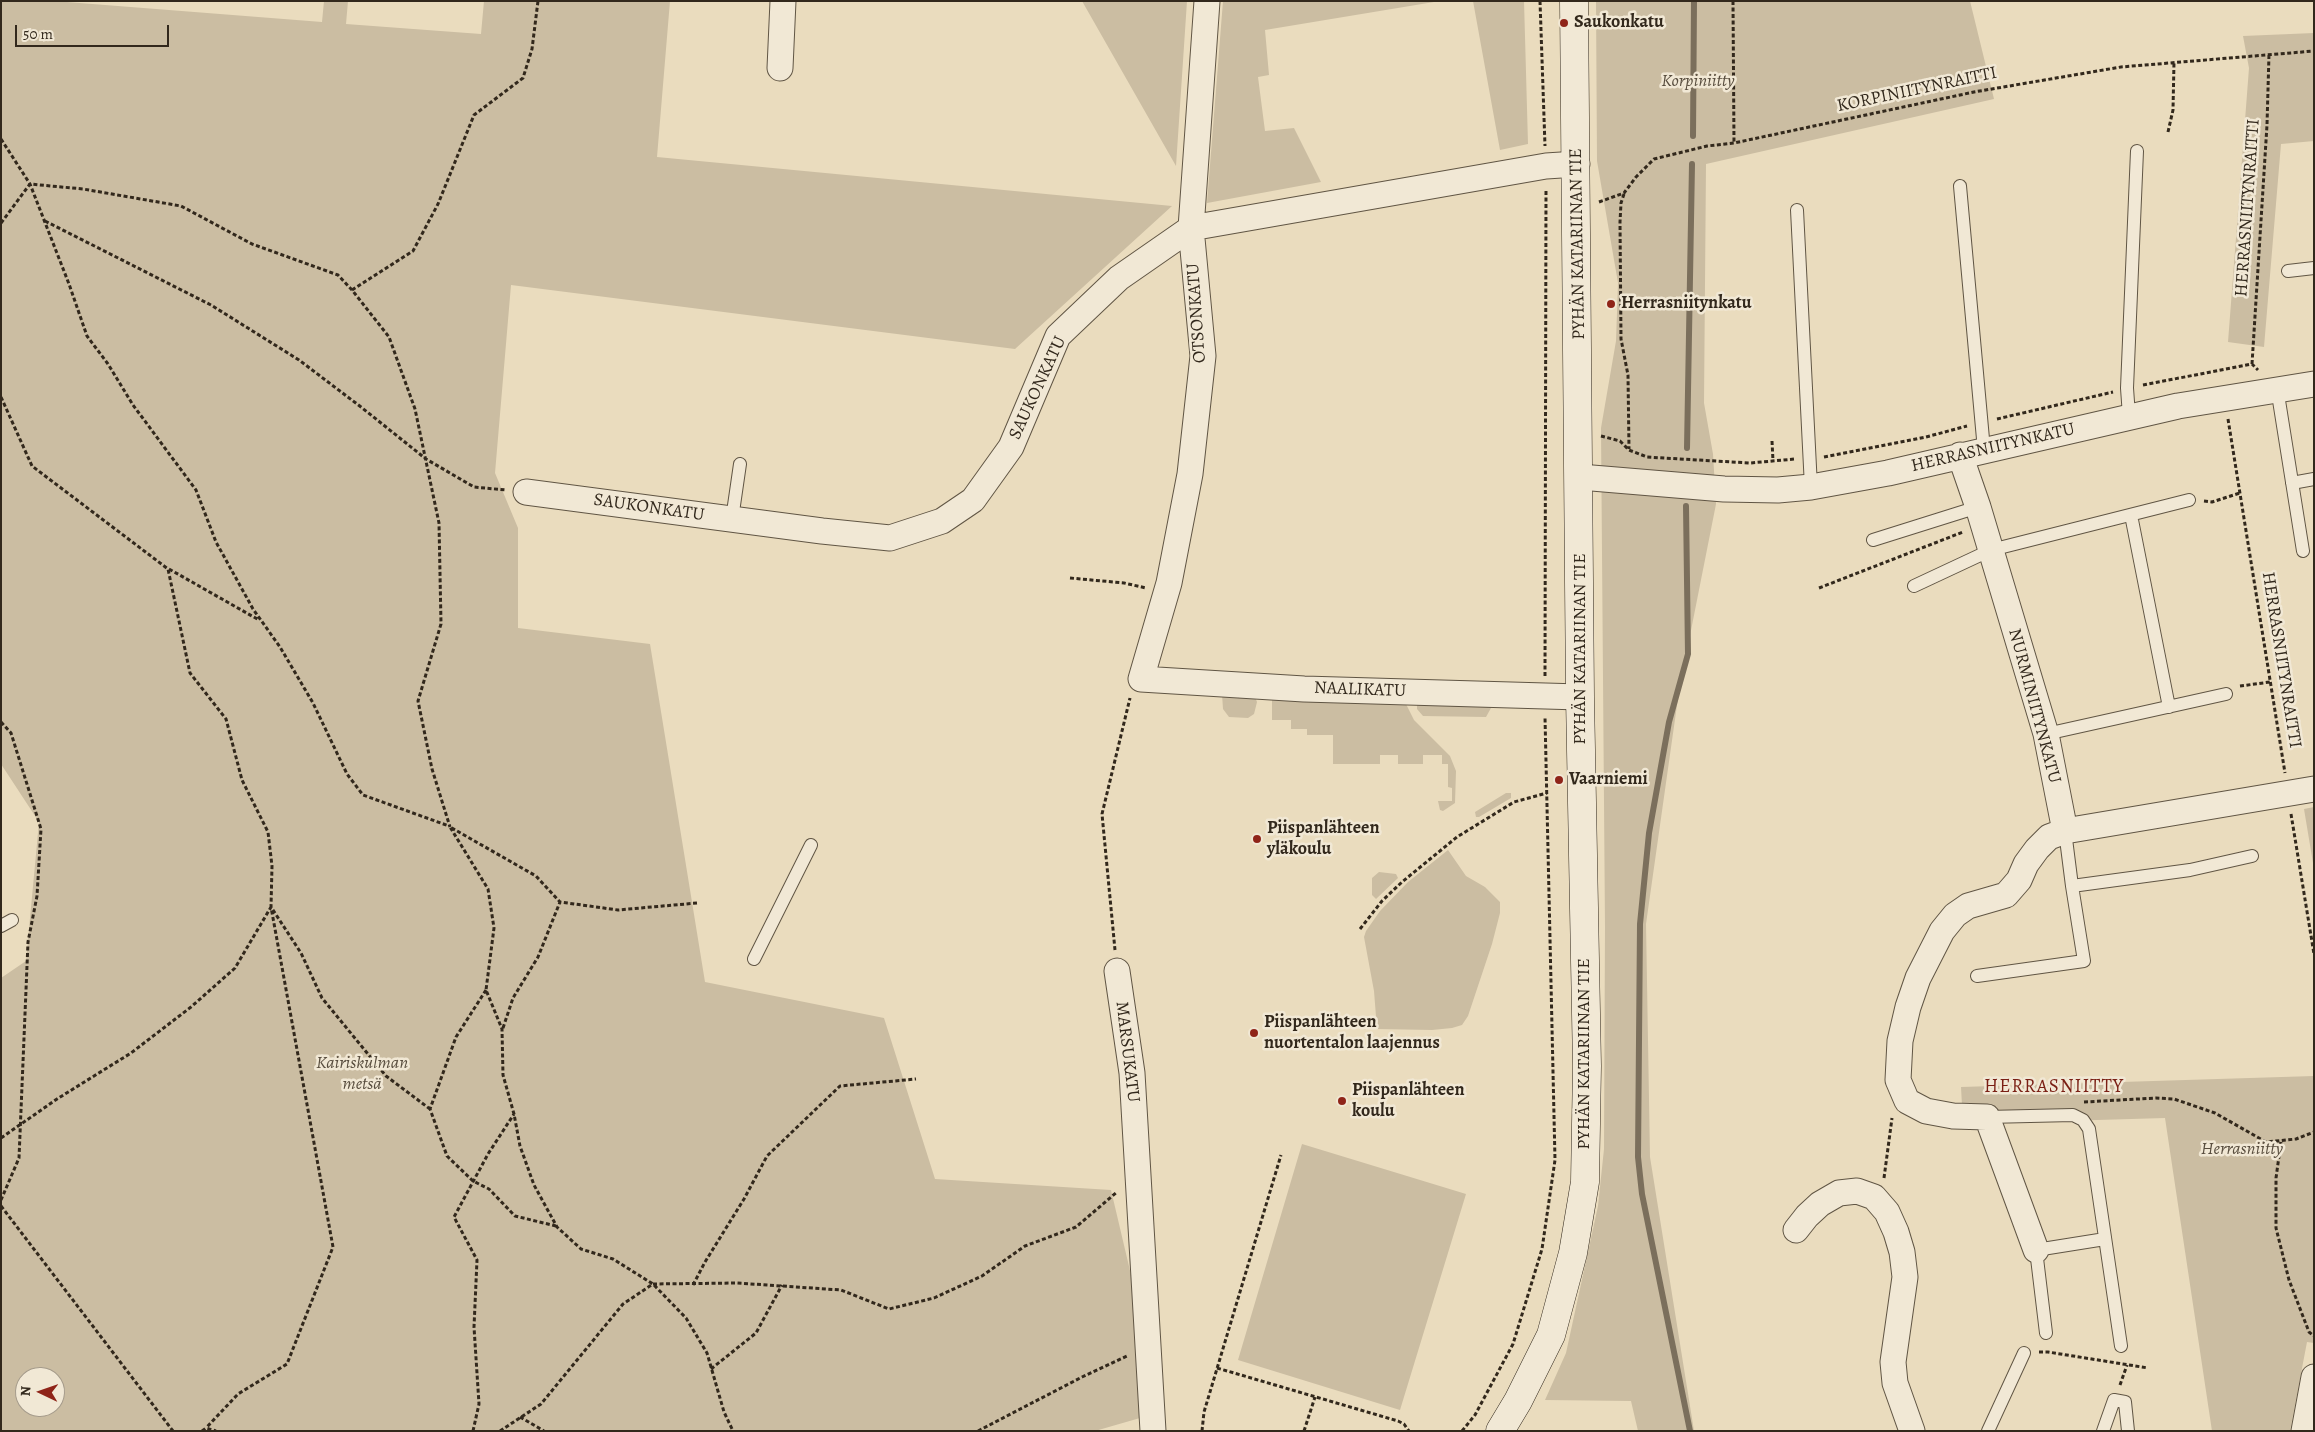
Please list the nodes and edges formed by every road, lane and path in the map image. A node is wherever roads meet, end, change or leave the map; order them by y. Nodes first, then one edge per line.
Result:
1 (538, 1) edge
2 (783, 1) edge
3 (1207, 1) edge
4 (1540, 1) edge
5 (1574, 1) edge
6 (1732, 1) edge
7 (2314, 51) edge
8 (2269, 54) junction
9 (2174, 62) junction
10 (780, 68) dead end
11 (2168, 132) dead end
12 (1, 139) edge
13 (1734, 143) junction
14 (2137, 151) dead end
15 (1577, 164) junction
16 (1546, 166) junction
17 (30, 184) junction
18 (1960, 186) dead end
19 (1624, 193) junction
20 (1577, 202) junction
21 (1546, 203) junction
22 (1798, 210) dead end
23 (45, 221) junction
24 (1, 223) edge
25 (1191, 228) junction
26 (2314, 268) edge
27 (2288, 271) dead end
28 (352, 290) junction
29 (2252, 364) junction
30 (2220, 370) junction
31 (2271, 382) junction
32 (2314, 384) edge
33 (2127, 388) junction
34 (1, 397) edge
35 (2225, 397) junction
36 (2129, 416) junction
37 (1980, 423) junction
38 (1962, 428) junction
39 (1545, 434) junction
40 (1579, 435) junction
41 (1772, 441) dead end
42 (1629, 450) junction
43 (1972, 453) junction
44 (1810, 458) junction
45 (426, 459) junction
46 (1773, 461) junction
47 (740, 464) dead end
48 (1580, 477) junction
49 (2314, 479) edge
50 (2292, 483) junction
51 (1811, 487) junction
52 (526, 492) joint
53 (2240, 493) junction
54 (2189, 500) joint
55 (1981, 515) junction
56 (2131, 515) junction
57 (732, 519) junction
58 (1873, 540) dead end
59 (1991, 550) junction
60 (2303, 550) dead end
61 (168, 569) junction
62 (1070, 578) dead end
63 (1914, 586) dead end
64 (1820, 588) dead end
65 (1166, 592) junction
66 (262, 622) junction
67 (1141, 679) junction
68 (2270, 682) junction
69 (2226, 694) joint
70 (1545, 696) junction
71 (1580, 697) junction
72 (2170, 706) junction
73 (1, 722) edge
74 (2046, 734) junction
75 (2314, 789) edge
76 (1547, 793) junction
77 (2288, 794) junction
78 (450, 827) junction
79 (2065, 831) junction
80 (811, 845) dead end
81 (2252, 856) dead end
82 (2072, 886) junction
83 (560, 902) junction
84 (697, 903) dead end
85 (271, 907) junction
86 (1360, 929) dead end
87 (2314, 954) edge
88 (754, 959) dead end
89 (1117, 971) joint
90 (1977, 976) dead end
91 (486, 990) junction
92 (502, 1029) junction
93 (916, 1079) dead end
94 (1898, 1080) junction
95 (2079, 1102) dead end
96 (430, 1109) junction
97 (514, 1114) junction
98 (1987, 1117) junction
99 (20, 1126) junction
100 (2314, 1132) edge
101 (1, 1138) edge
102 (2281, 1142) junction
103 (1281, 1155) dead end
104 (1138, 1174) junction
105 (473, 1181) junction
106 (1, 1200) edge
107 (1880, 1205) junction
108 (1, 1206) edge
109 (557, 1226) junction
110 (1796, 1230) dead end
111 (2105, 1239) junction
112 (2036, 1250) junction
113 (653, 1284) junction
114 (693, 1284) junction
115 (782, 1285) junction
116 (2046, 1333) dead end
117 (2314, 1336) edge
118 (2120, 1346) dead end
119 (1148, 1347) junction
120 (2024, 1352) joint
121 (1217, 1368) junction
122 (2148, 1368) dead end
123 (712, 1369) junction
124 (2314, 1377) edge
125 (1315, 1397) junction
126 (520, 1417) junction
127 (206, 1428) junction
128 (173, 1431) edge
129 (202, 1431) edge
130 (216, 1431) edge
131 (473, 1431) edge
132 (500, 1431) edge
133 (544, 1431) edge
134 (733, 1431) edge
135 (978, 1431) edge
136 (1153, 1431) edge
137 (1202, 1431) edge
138 (1304, 1431) edge
139 (1409, 1431) edge
140 (1462, 1431) edge
141 (1500, 1431) edge
142 (1912, 1431) edge
143 (1988, 1431) edge
144 (2103, 1431) edge
145 (2128, 1431) edge
146 (2304, 1431) edge

1 - 28 path
2 - 10 street
3 - 25 street, OTSONKATU
4 - 16 path
5 - 15 street, PYHÄN KATARIINAN TIE
6 - 13 path
7 - 8 path, KORPINIITYNRAITTI
8 - 9 path, KORPINIITYNRAITTI
8 - 29 path, HERRASNIITYNRAITTI
9 - 11 path
9 - 13 path, KORPINIITYNRAITTI
12 - 17 path
13 - 19 path, KORPINIITYNRAITTI
14 - 33 lane
15 - 16 street, SAUKONKATU
15 - 20 street, PYHÄN KATARIINAN TIE
16 - 21 path
16 - 25 street, SAUKONKATU
17 - 23 path
17 - 24 path
17 - 28 path
18 - 37 lane
19 - 20 path
19 - 42 path
20 - 21 path
20 - 40 street, PYHÄN KATARIINAN TIE
21 - 39 path
22 - 44 lane
23 - 45 path
23 - 66 path
25 - 57 street, SAUKONKATU
25 - 65 street, OTSONKATU
26 - 27 lane
28 - 45 path
29 - 30 path
29 - 31 path
30 - 33 path
30 - 35 path, HERRASNIITYNRAITTI
31 - 32 street, HERRASNIITYNKATU
31 - 35 street, HERRASNIITYNKATU
31 - 50 lane
33 - 36 lane
33 - 37 path
34 - 61 path
35 - 36 street, HERRASNIITYNKATU
35 - 53 path, HERRASNIITYNRAITTI
36 - 43 street, HERRASNIITYNKATU
37 - 38 path
37 - 43 lane
38 - 43 path
38 - 44 path
39 - 40 path
39 - 70 path
40 - 42 path
40 - 48 street, PYHÄN KATARIINAN TIE
41 - 46 path
42 - 46 path
43 - 51 street, HERRASNIITYNKATU
43 - 55 street, NURMINIITYNKATU
44 - 46 path
44 - 51 lane
45 - 52 path
45 - 78 path
47 - 57 lane
48 - 51 street, HERRASNIITYNKATU
48 - 71 street, PYHÄN KATARIINAN TIE
49 - 50 lane
50 - 60 lane
52 - 57 street, SAUKONKATU
53 - 54 path
53 - 68 path, HERRASNIITYNRAITTI
54 - 56 lane
55 - 58 lane
55 - 59 street, NURMINIITYNKATU
55 - 64 path
56 - 59 lane
56 - 72 lane
59 - 63 lane
59 - 74 street, NURMINIITYNKATU
61 - 66 path
61 - 85 path
62 - 65 path
65 - 67 street, OTSONKATU
66 - 78 path
67 - 70 street, NAALIKATU
67 - 89 path
68 - 69 path
68 - 77 path, HERRASNIITYNRAITTI
69 - 72 lane
70 - 71 street, NAALIKATU
70 - 76 path
71 - 141 street, PYHÄN KATARIINAN TIE
72 - 74 lane
73 - 99 path
74 - 79 street, NURMINIITYNKATU
75 - 77 street
76 - 86 path
76 - 140 path
77 - 79 street
77 - 87 path, HERRASNIITYNRAITTI
78 - 83 path
78 - 91 path
79 - 82 lane
79 - 94 street
80 - 88 lane
81 - 82 lane
82 - 90 lane
83 - 84 path
83 - 92 path
85 - 96 path
85 - 99 path
85 - 127 path
89 - 104 street, MARSUKATU
91 - 92 path
91 - 96 path
92 - 97 path
93 - 114 path
94 - 98 street
94 - 107 path
95 - 102 path
96 - 105 path
97 - 105 path
97 - 109 path
98 - 111 lane
98 - 112 street
99 - 101 path
99 - 106 path
100 - 102 path
102 - 117 path
103 - 121 path
104 - 115 path
104 - 119 street, MARSUKATU
105 - 109 path
105 - 131 path
107 - 110 street
107 - 142 street
108 - 128 path
109 - 113 path
111 - 112 lane
111 - 118 lane
112 - 116 lane
113 - 114 path
113 - 123 path
113 - 126 path
114 - 115 path
115 - 123 path
119 - 135 path
119 - 136 street, MARSUKATU
120 - 122 path
120 - 143 lane
121 - 125 path
121 - 137 path
123 - 134 path
124 - 146 street
125 - 138 path
125 - 139 path
126 - 132 path
126 - 133 path
127 - 129 path
127 - 130 path
144 - 145 lane

